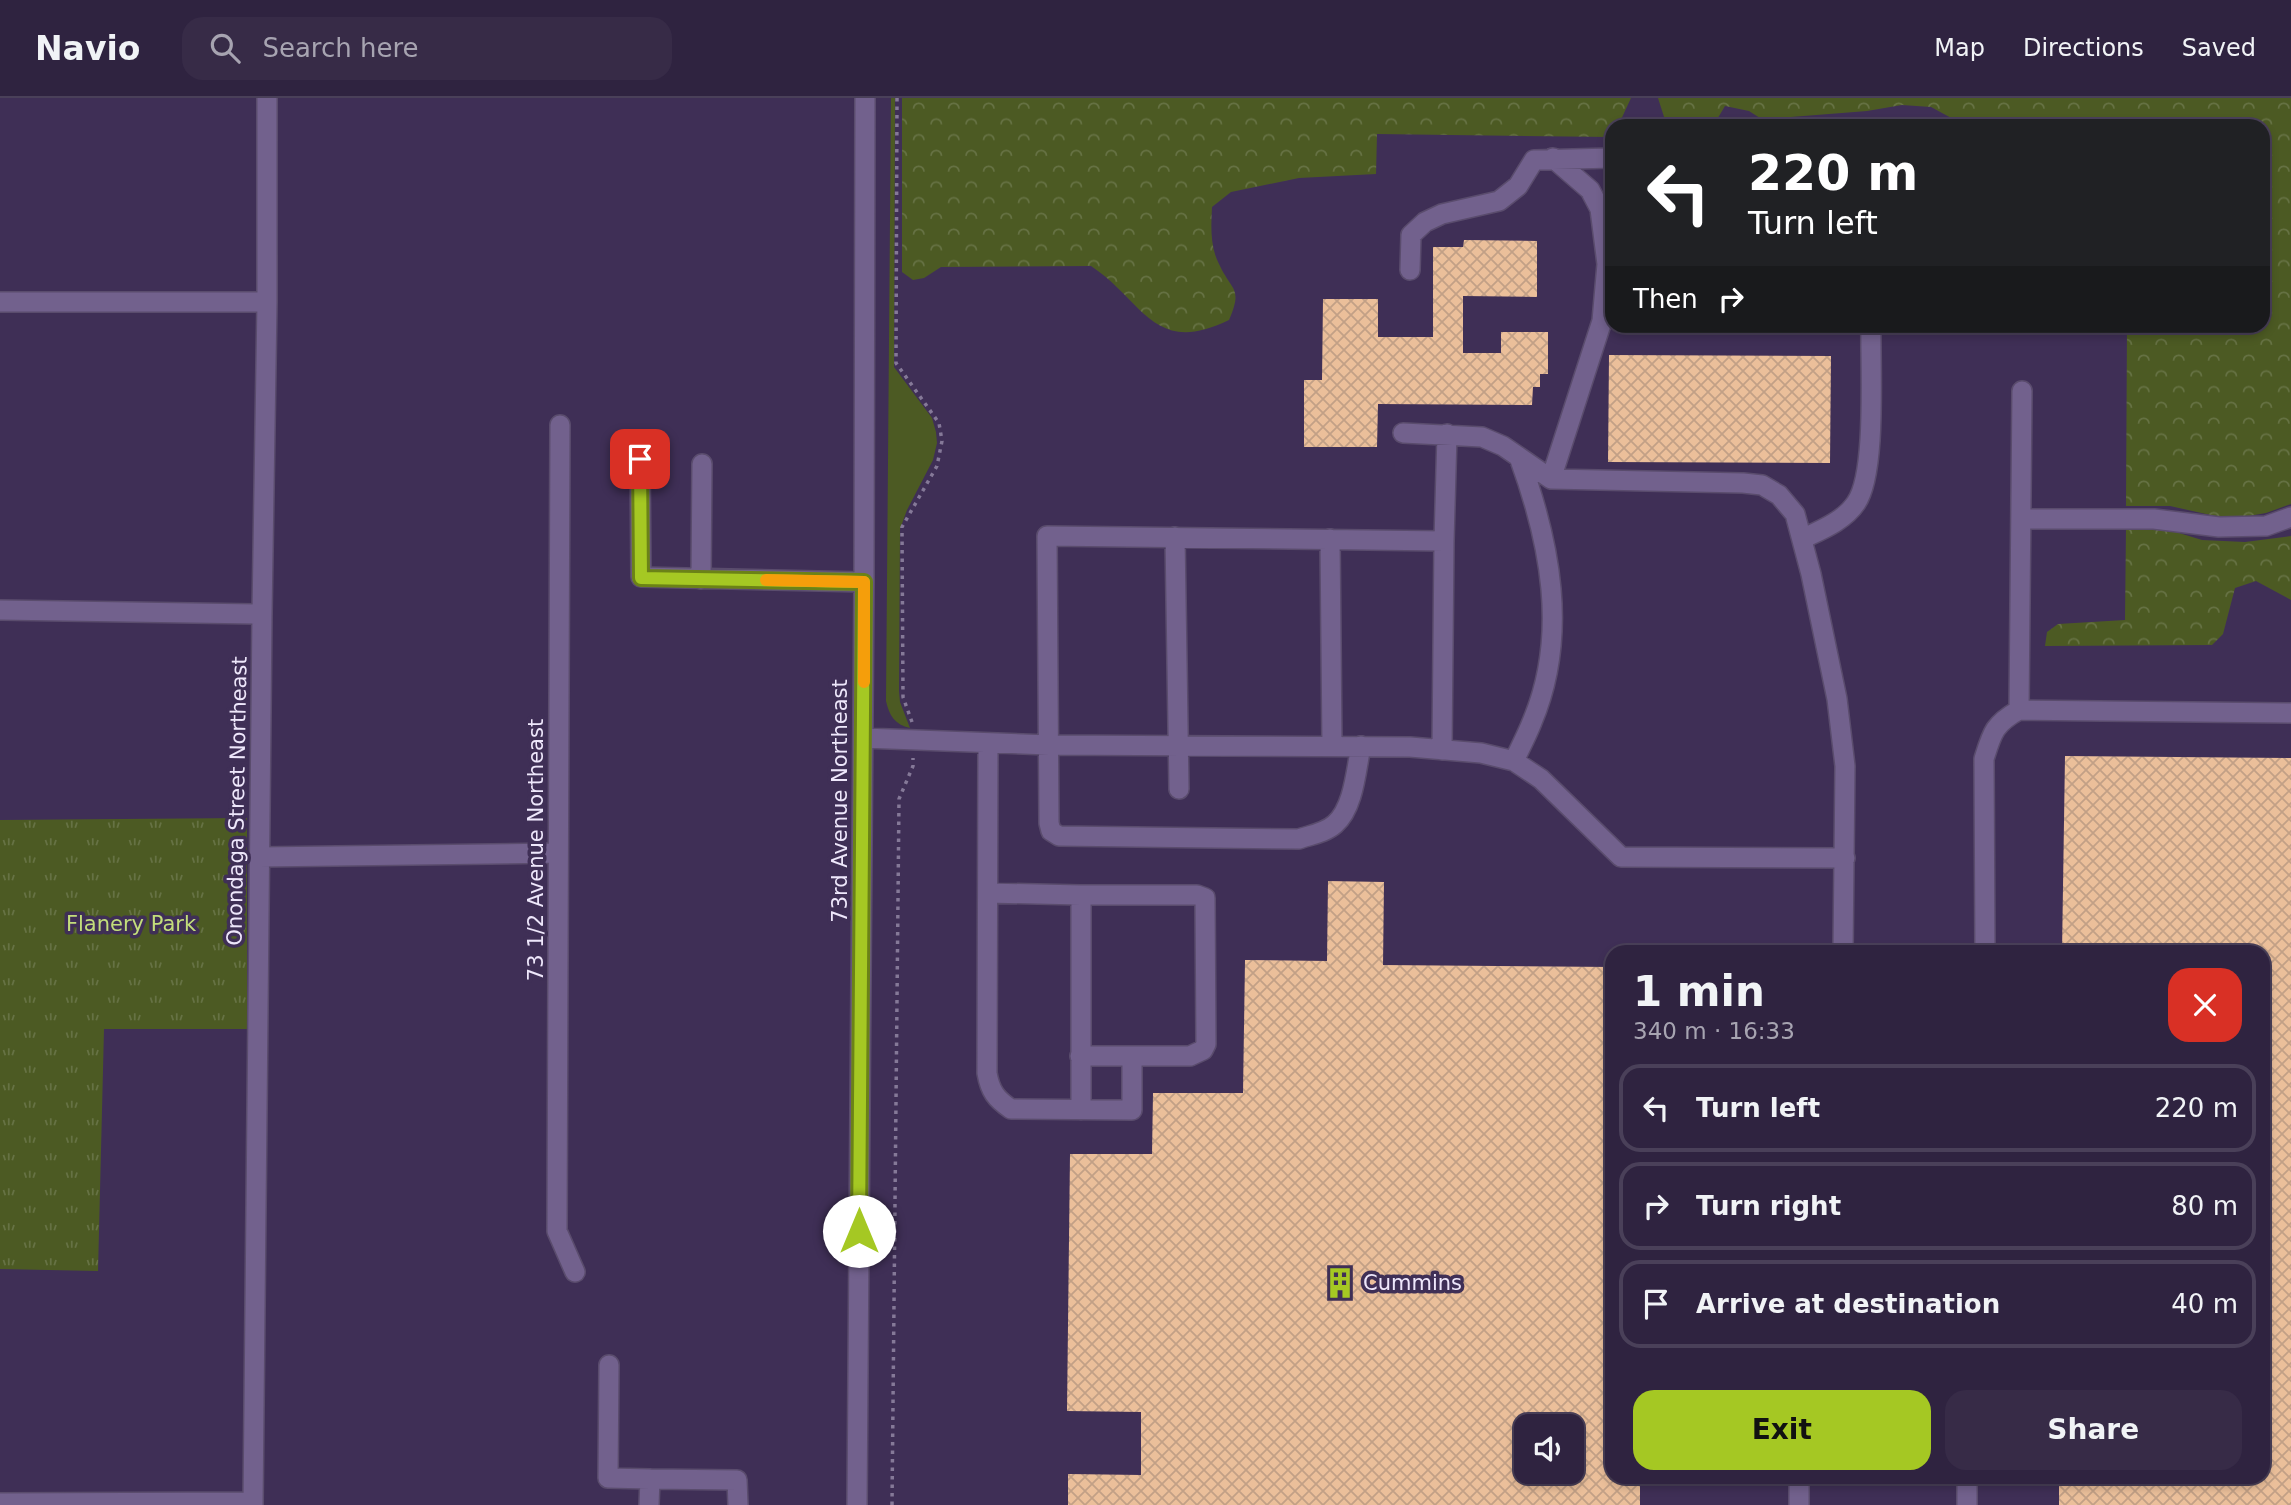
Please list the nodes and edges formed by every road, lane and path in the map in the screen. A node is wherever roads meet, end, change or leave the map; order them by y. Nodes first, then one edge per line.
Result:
1 (267, 98) edge
2 (865, 98) edge
3 (897, 98) edge
4 (1553, 158) junction
5 (1605, 158) edge
6 (1605, 248) edge
7 (1410, 270) dead end
8 (1605, 287) edge
9 (0, 302) edge
10 (267, 302) junction
11 (1871, 333) edge
12 (2022, 391) dead end
13 (560, 425) dead end
14 (1403, 433) dead end
15 (1447, 435) junction
16 (1519, 457) junction
17 (640, 459) dead end
18 (702, 464) dead end
19 (1551, 479) junction
20 (2291, 517) edge
21 (2021, 519) junction
22 (1175, 537) junction
23 (1330, 539) junction
24 (1802, 539) junction
25 (1444, 541) junction
26 (701, 579) junction
27 (864, 582) junction
28 (0, 610) edge
29 (262, 614) junction
30 (2019, 710) junction
31 (2291, 713) edge
32 (863, 738) junction
33 (914, 740) junction
34 (988, 743) junction
35 (1049, 745) junction
36 (1332, 746) junction
37 (1361, 746) junction
38 (1178, 747) junction
39 (1442, 750) junction
40 (1514, 761) junction
41 (1178, 789) dead end
42 (558, 853) junction
43 (259, 857) junction
44 (1845, 858) junction
45 (988, 893) junction
46 (1081, 895) junction
47 (1843, 945) edge
48 (1985, 945) edge
49 (1080, 1055) junction
50 (1132, 1056) junction
51 (1081, 1110) junction
52 (575, 1272) dead end
53 (609, 1365) dead end
54 (650, 1479) junction
55 (1799, 1484) edge
56 (1967, 1484) edge
57 (0, 1503) edge
58 (253, 1503) edge
59 (649, 1505) edge
60 (738, 1505) edge
61 (857, 1505) edge
62 (892, 1505) edge
63 (1798, 1505) edge
64 (1967, 1505) edge

1 - 10 street, Onondaga Street Northeast
2 - 27 street, 73rd Avenue Northeast
3 - 33 path
4 - 5 street
4 - 6 street
4 - 7 street
8 - 19 street
9 - 10 street
10 - 29 street, Onondaga Street Northeast
11 - 24 street
12 - 21 street
13 - 42 street, 73 1/2 Avenue Northeast
14 - 15 street
15 - 16 street
15 - 25 street
16 - 19 street
16 - 40 street
17 - 26 street
18 - 26 street
19 - 24 street
20 - 21 street
21 - 30 street
22 - 23 street
22 - 35 street
22 - 38 street
23 - 25 street
23 - 36 street
24 - 44 street
25 - 39 street
26 - 27 street
27 - 32 street, 73rd Avenue Northeast
28 - 29 street
29 - 43 street, Onondaga Street Northeast
30 - 31 street
30 - 48 street
32 - 33 street
32 - 61 street, 73rd Avenue Northeast
33 - 34 street
33 - 62 path
34 - 35 street
34 - 45 street
35 - 37 street
35 - 38 street
36 - 37 street
36 - 38 street
37 - 39 street
38 - 41 street
39 - 40 street
40 - 44 street
42 - 43 street
42 - 52 street, 73 1/2 Avenue Northeast
43 - 58 street, Onondaga Street Northeast
44 - 47 street
45 - 46 street
45 - 51 street
46 - 49 street
46 - 50 street
49 - 50 street
49 - 51 street
50 - 51 street
53 - 54 street
54 - 59 street
54 - 60 street
55 - 63 street
56 - 64 street
57 - 58 street

